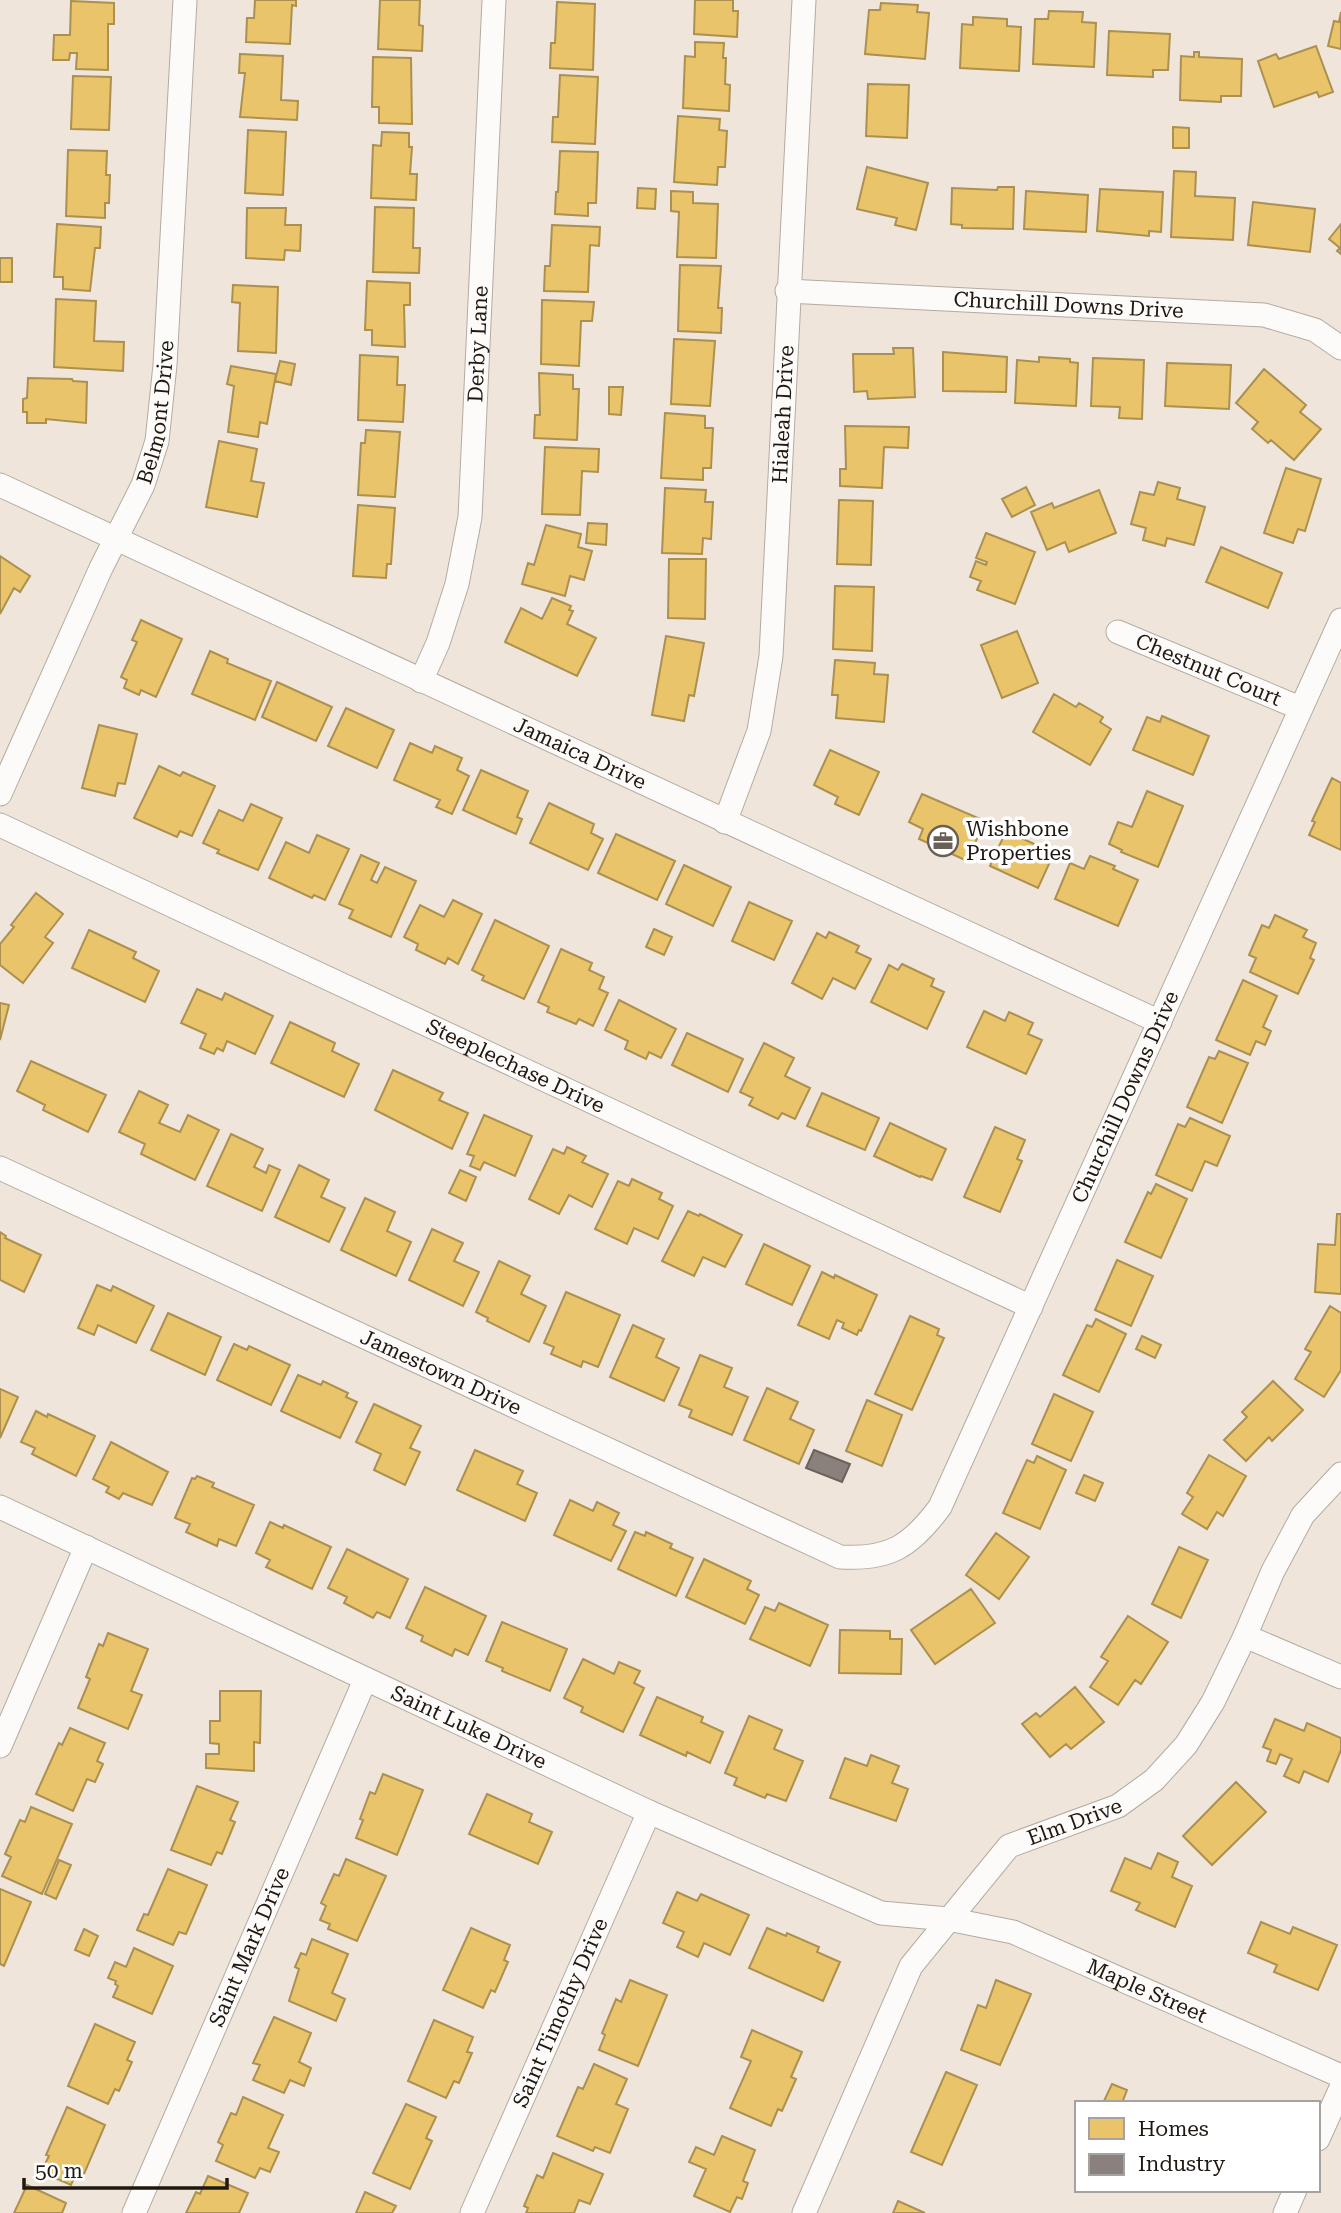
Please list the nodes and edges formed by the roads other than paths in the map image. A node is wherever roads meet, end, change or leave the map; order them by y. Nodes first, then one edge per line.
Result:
1 (185, 0) edge
2 (494, 0) edge
3 (803, 0) edge
4 (787, 291) junction
5 (1341, 348) edge
6 (0, 485) edge
7 (116, 539) junction
8 (1341, 620) edge
9 (1118, 632) dead end
10 (421, 681) junction
11 (1300, 708) junction
12 (0, 794) edge
13 (725, 822) junction
14 (0, 825) edge
15 (1160, 1022) junction
16 (0, 1168) edge
17 (1031, 1307) junction
18 (1341, 1474) edge
19 (0, 1507) edge
20 (86, 1547) junction
21 (888, 1553) joint
22 (1245, 1636) junction
23 (1341, 1677) edge
24 (365, 1680) junction
25 (0, 1746) edge
26 (649, 1812) junction
27 (948, 1919) junction
28 (1341, 2076) edge
29 (1341, 2088) edge
30 (1320, 2135) edge
31 (1294, 2192) edge
32 (135, 2213) edge
33 (472, 2213) edge
34 (804, 2213) edge
35 (1285, 2213) edge

1 - 7 street, Belmont Drive
2 - 10 street, Derby Lane
3 - 4 street, Hialeah Drive
4 - 5 street, Churchill Downs Drive
4 - 13 street, Hialeah Drive
6 - 7 street, Jamaica Drive
7 - 10 street, Jamaica Drive
7 - 12 street, Belmont Drive
8 - 11 street, Churchill Downs Drive
9 - 11 street, Chestnut Court
10 - 13 street, Jamaica Drive
11 - 15 street, Churchill Downs Drive
13 - 15 street, Jamaica Drive
14 - 17 street, Steeplechase Drive
15 - 17 street, Churchill Downs Drive
16 - 21 street, Jamestown Drive
17 - 21 street, Churchill Downs Drive
18 - 22 street, Elm Drive
19 - 20 street, Saint Luke Drive
20 - 24 street, Saint Luke Drive
20 - 25 street
22 - 23 street
22 - 27 street, Elm Drive
24 - 26 street, Saint Luke Drive
24 - 32 street, Saint Mark Drive
26 - 27 street, Saint Luke Drive
26 - 33 street, Saint Timothy Drive
27 - 28 street, Maple Street
27 - 34 street, Elm Drive
29 - 30 street
31 - 35 street

